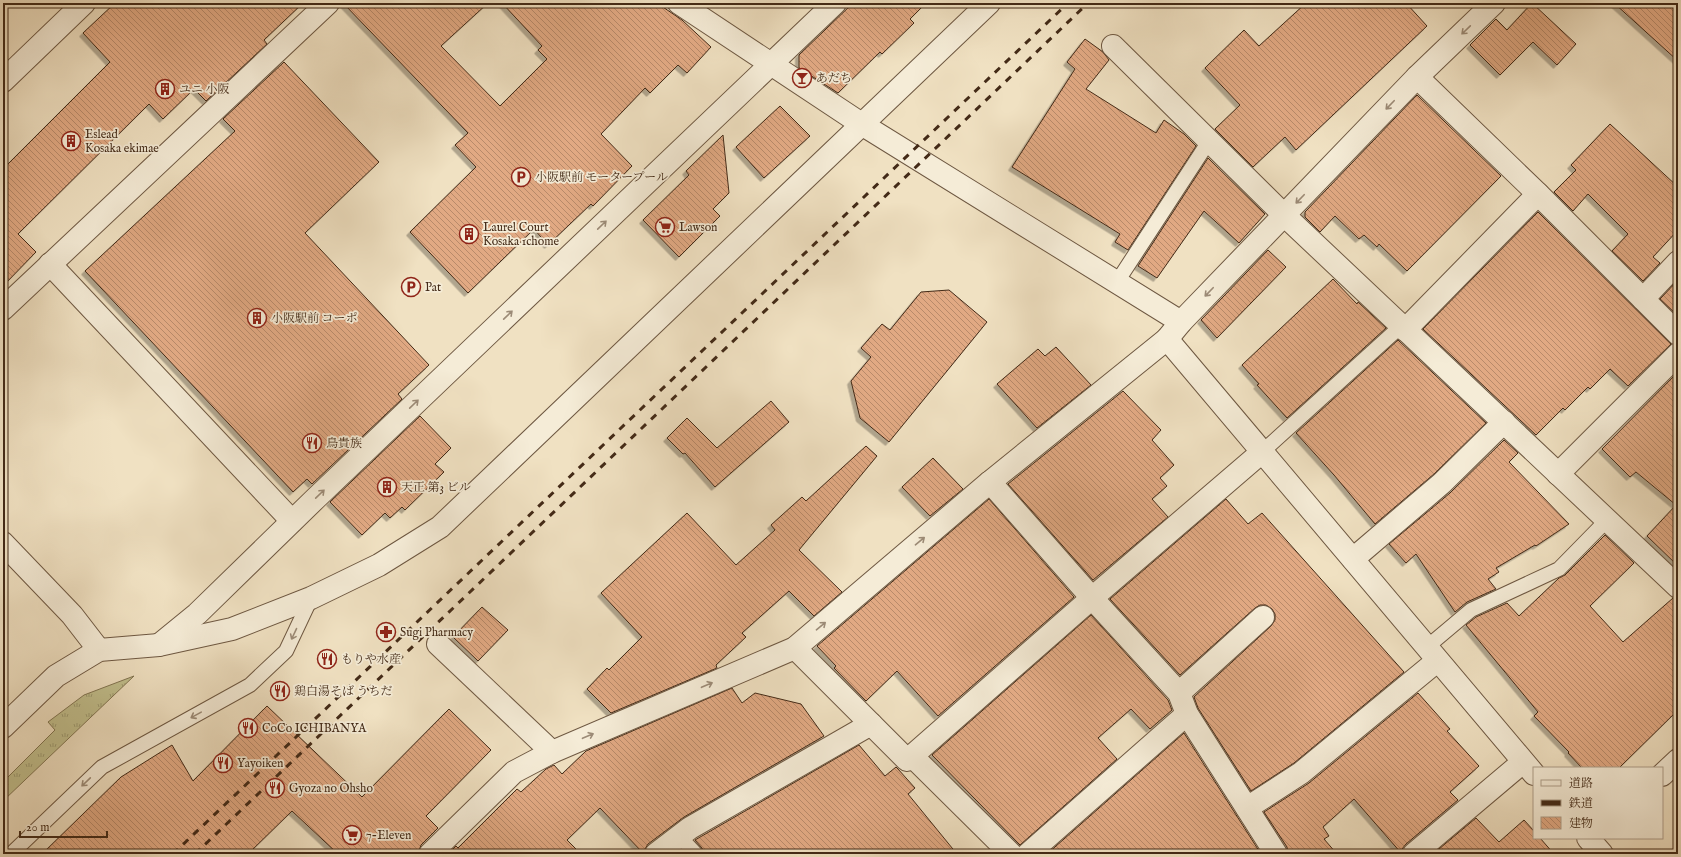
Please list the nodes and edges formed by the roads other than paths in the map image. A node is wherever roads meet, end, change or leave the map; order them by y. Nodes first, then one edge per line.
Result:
1 (84, 3) edge
2 (328, 3) edge
3 (679, 3) edge
4 (835, 3) edge
5 (989, 3) edge
6 (1494, 3) edge
7 (1113, 46) dead end
8 (770, 64) junction
9 (1417, 77) junction
10 (3, 81) edge
11 (863, 125) junction
12 (1209, 141) junction
13 (1538, 194) junction
14 (1284, 215) junction
15 (1678, 262) edge
16 (50, 264) junction
17 (1117, 282) junction
18 (1643, 299) junction
19 (3, 309) edge
20 (1181, 322) junction
21 (1403, 328) junction
22 (1678, 334) edge
23 (1167, 339) junction
24 (1678, 354) edge
25 (1504, 422) junction
26 (1262, 452) junction
27 (1558, 474) junction
28 (990, 482) junction
29 (1607, 520) junction
30 (292, 521) junction
31 (3, 543) edge
32 (1353, 559) junction
33 (1678, 587) edge
34 (310, 598) junction
35 (1092, 598) junction
36 (1263, 618) dead end
37 (438, 644) dead end
38 (159, 645) junction
39 (795, 648) junction
40 (98, 650) junction
41 (1432, 654) junction
42 (1179, 693) junction
43 (1187, 714) junction
44 (870, 724) junction
45 (3, 727) edge
46 (552, 752) junction
47 (912, 756) junction
48 (1678, 760) edge
49 (1529, 768) edge
50 (1663, 774) edge
51 (1247, 808) junction
52 (679, 836) junction
53 (11, 854) edge
54 (430, 854) edge
55 (656, 854) edge
56 (696, 854) edge
57 (1010, 854) edge
58 (1028, 854) edge
59 (1276, 854) edge
60 (1414, 854) edge

1 - 10 street
2 - 16 street
3 - 8 street
4 - 8 street
5 - 11 street
6 -> 9 street
7 - 12 street
8 - 11 street
30 -> 8 street
9 - 13 street
9 -> 14 street
11 - 17 street
11 - 34 street
12 - 14 street
12 - 17 lane
13 - 18 street
13 - 21 street
14 -> 20 street
14 - 21 street
15 - 18 street
16 - 19 street
16 - 30 street
17 - 20 street
18 - 22 street
20 - 23 street
21 - 25 street
21 - 26 lane
23 - 26 street
23 - 28 street
24 - 27 street
25 - 27 street
25 - 32 street
26 - 32 street
26 - 35 street
27 - 29 street
28 - 35 street
39 -> 28 street
29 - 33 street
29 - 41 lane
30 - 38 street
31 - 40 street
32 - 41 street
34 - 38 street
34 -> 53 lane
35 - 42 street
35 - 47 street
36 - 42 street
37 - 46 street
38 - 40 street
39 - 44 street
46 -> 39 street
40 - 45 street
41 - 49 street
41 - 51 street
42 - 43 street
43 - 51 street
43 - 58 street
44 - 47 street
44 - 52 street
46 - 54 street
47 - 57 street
48 - 50 street
49 - 60 street
51 - 59 street
52 - 55 street
52 - 56 lane

